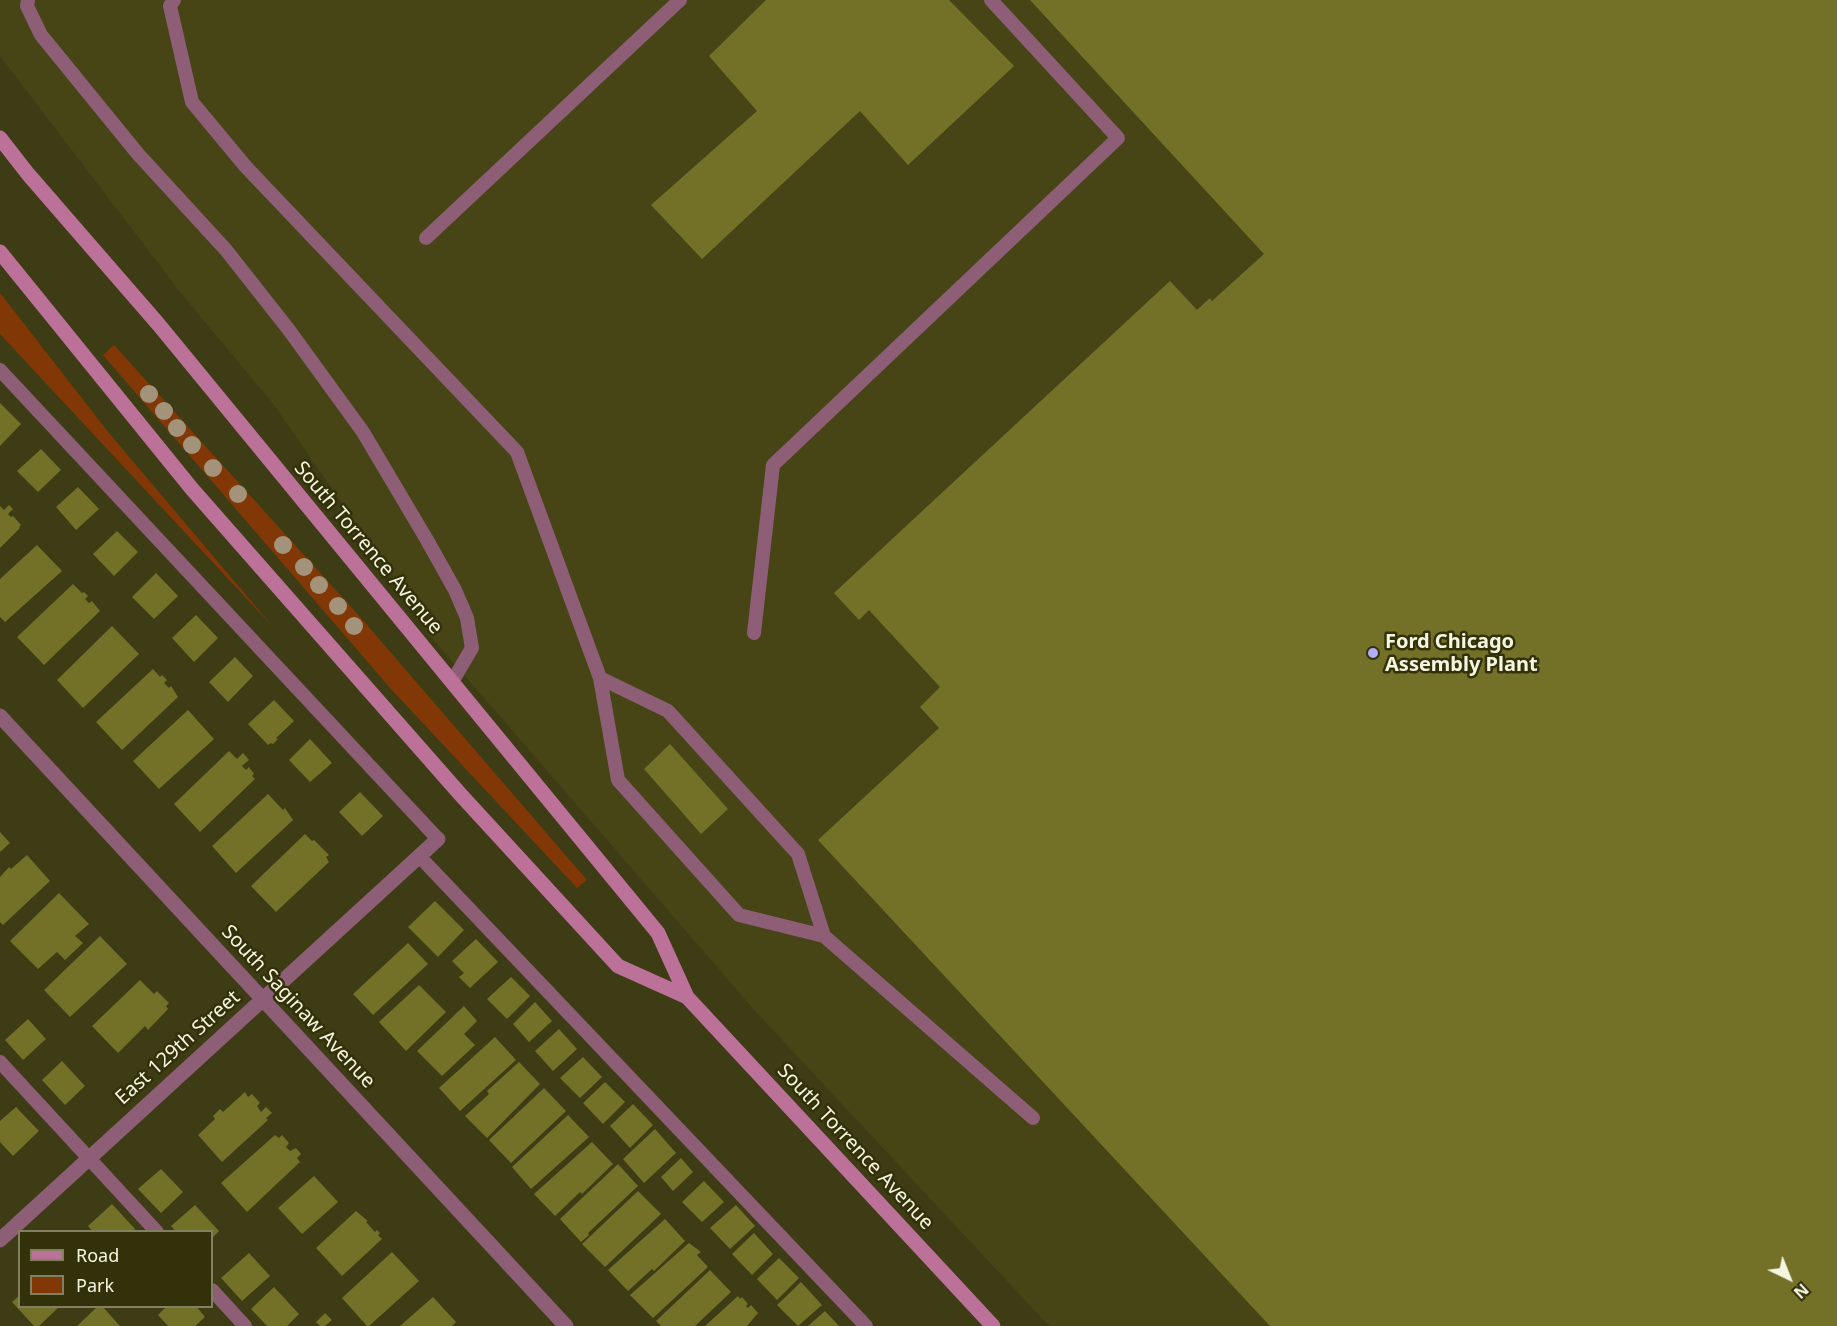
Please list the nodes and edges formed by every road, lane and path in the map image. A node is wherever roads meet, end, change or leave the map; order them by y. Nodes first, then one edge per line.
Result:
1 (27, 0) edge
2 (174, 0) edge
3 (680, 0) edge
4 (991, 0) edge
5 (0, 138) edge
6 (426, 238) dead end
7 (0, 252) edge
8 (0, 370) edge
9 (754, 633) dead end
10 (600, 678) junction
11 (452, 682) junction
12 (0, 716) edge
13 (438, 839) joint
14 (419, 856) junction
15 (824, 936) junction
16 (687, 997) junction
17 (262, 999) junction
18 (0, 1062) edge
19 (1034, 1118) dead end
20 (89, 1158) junction
21 (155, 1230) edge
22 (0, 1239) edge
23 (213, 1291) edge
24 (245, 1326) edge
25 (566, 1326) edge
26 (866, 1326) edge
27 (993, 1326) edge

1 - 11 lane
2 - 10 lane
3 - 6 lane
4 - 9 lane
5 - 11 main road, South Torrence Avenue
7 - 16 main road, South Torrence Avenue
8 - 13 lane
10 - 15 lane
10 - 15 lane
11 - 16 main road, South Torrence Avenue
12 - 17 street, South Saginaw Avenue
13 - 14 street, East 129th Street
14 - 17 street, East 129th Street
14 - 26 lane
15 - 19 lane
16 - 27 main road, South Torrence Avenue
17 - 20 street, East 129th Street
17 - 25 street, South Saginaw Avenue
18 - 20 lane
20 - 21 lane
20 - 22 street, East 129th Street
23 - 24 lane

